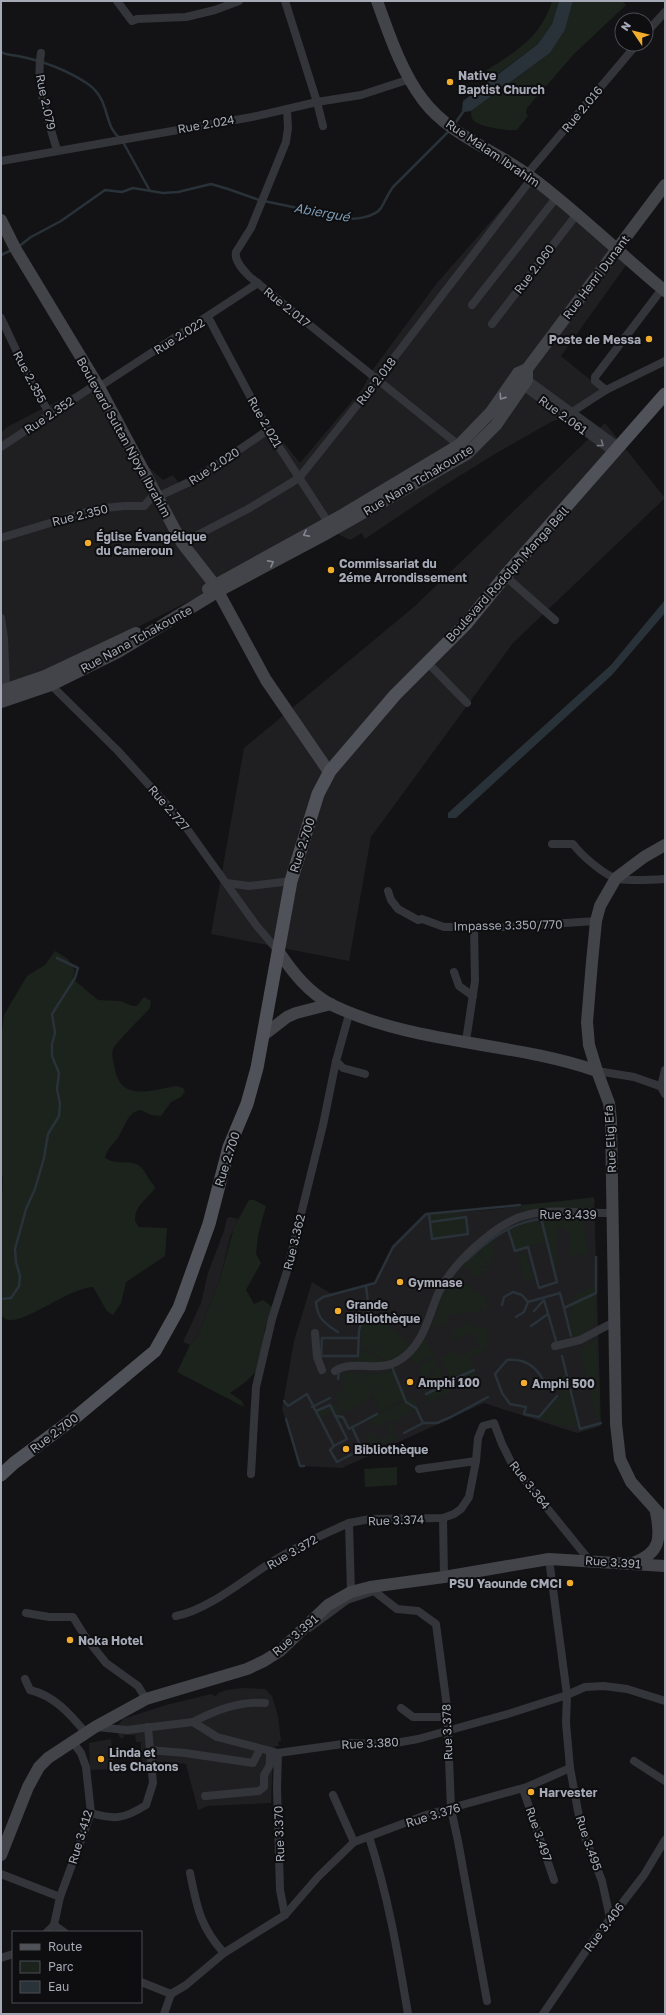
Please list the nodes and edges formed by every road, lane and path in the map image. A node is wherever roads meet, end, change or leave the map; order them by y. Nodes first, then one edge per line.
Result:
1 (117, 1) edge
2 (239, 1) edge
3 (285, 1) edge
4 (377, 1) edge
5 (665, 12) edge
6 (654, 24) edge
7 (631, 52) edge
8 (41, 53) dead end
9 (410, 79) junction
10 (317, 102) junction
11 (287, 109) junction
12 (323, 126) dead end
13 (57, 150) junction
14 (1, 161) edge
15 (530, 176) junction
16 (664, 188) edge
17 (556, 198) junction
18 (577, 214) junction
19 (1, 220) edge
20 (617, 249) junction
21 (258, 283) junction
22 (664, 290) edge
23 (472, 305) dead end
24 (208, 317) junction
25 (1, 318) edge
26 (492, 324) dead end
27 (665, 361) edge
28 (522, 377) junction
29 (377, 380) junction
30 (99, 387) junction
31 (606, 390) junction
32 (665, 394) edge
33 (572, 412) junction
34 (50, 414) junction
35 (268, 430) junction
36 (1, 447) edge
37 (463, 449) junction
38 (616, 449) junction
39 (300, 478) junction
40 (157, 497) junction
41 (346, 517) junction
42 (328, 522) junction
43 (1, 538) edge
44 (182, 543) junction
45 (505, 576) junction
46 (216, 588) junction
47 (1, 618) edge
48 (555, 620) dead end
49 (427, 662) junction
50 (48, 681) junction
51 (3, 690) edge
52 (1, 702) edge
53 (467, 703) dead end
54 (330, 771) junction
55 (552, 844) dead end
56 (665, 845) edge
57 (616, 878) junction
58 (665, 879) edge
59 (291, 881) junction
60 (227, 883) junction
61 (388, 891) dead end
62 (596, 921) junction
63 (474, 928) junction
64 (279, 952) junction
65 (454, 972) dead end
66 (473, 996) junction
67 (331, 1004) junction
68 (350, 1011) junction
69 (265, 1034) junction
70 (466, 1041) junction
71 (336, 1061) junction
72 (597, 1070) junction
73 (665, 1070) edge
74 (365, 1074) dead end
75 (664, 1090) edge
76 (612, 1213) junction
77 (614, 1322) junction
78 (315, 1333) dead end
79 (555, 1346) dead end
80 (322, 1370) dead end
81 (335, 1371) dead end
82 (476, 1461) junction
83 (419, 1470) dead end
84 (251, 1474) dead end
85 (1, 1475) edge
86 (661, 1516) edge
87 (443, 1518) junction
88 (349, 1523) junction
89 (549, 1559) junction
90 (590, 1560) junction
91 (628, 1564) junction
92 (665, 1566) edge
93 (444, 1577) junction
94 (351, 1592) junction
95 (26, 1613) dead end
96 (176, 1616) dead end
97 (296, 1635) junction
98 (24, 1679) dead end
99 (567, 1695) junction
100 (146, 1699) junction
101 (665, 1701) edge
102 (265, 1703) dead end
103 (402, 1708) dead end
104 (446, 1717) junction
105 (193, 1722) junction
106 (148, 1727) junction
107 (90, 1730) junction
108 (447, 1732) junction
109 (72, 1741) junction
110 (260, 1749) junction
111 (149, 1750) junction
112 (274, 1752) junction
113 (634, 1761) dead end
114 (570, 1768) junction
115 (665, 1781) edge
116 (523, 1789) junction
117 (332, 1794) dead end
118 (205, 1796) dead end
119 (451, 1809) junction
120 (91, 1813) junction
121 (370, 1837) junction
122 (665, 1840) edge
123 (354, 1842) junction
124 (1, 1854) edge
125 (1, 1874) edge
126 (190, 1874) dead end
127 (554, 1880) dead end
128 (60, 1897) junction
129 (285, 1914) junction
130 (610, 1918) junction
131 (54, 1924) junction
132 (48, 1931) edge
133 (63, 1931) edge
134 (224, 1953) junction
135 (12, 1954) edge
136 (1, 1958) edge
137 (142, 1982) edge
138 (171, 1994) junction
139 (487, 2001) dead end
140 (164, 2014) edge
141 (408, 2014) edge
142 (543, 2014) edge

1 - 2 street
3 - 10 street
4 - 9 main road, Rue Malam Ibrahim
5 - 6 street
7 - 15 street, Rue 2.016
8 - 13 street, Rue 2.079
9 - 10 street, Rue 2.024
9 - 15 main road, Rue Malam Ibrahim
10 - 11 street, Rue 2.024
10 - 12 street
11 - 13 street, Rue 2.024
11 - 21 street, Rue 2.017
13 - 14 street, Rue 2.024
15 - 17 main road, Rue Malam Ibrahim
15 - 29 street, Rue 2.018
16 - 20 main road, Rue Henri Dunant
17 - 18 main road, Rue Malam Ibrahim
17 - 23 street
18 - 20 main road, Rue Malam Ibrahim
18 - 26 street, Rue 2.060
19 - 30 main road, Boulevard Sultan Njoya Ibrahim
20 - 22 main road, Rue Malam Ibrahim
20 - 28 main road, Rue Henri Dunant
21 - 24 street, Rue 2.022
21 - 29 street, Rue 2.017
22 - 31 street
24 - 30 street, Rue 2.022
24 - 35 street, Rue 2.021
25 - 34 street, Rue 2.355
27 - 31 street
28 - 33 street, Rue 2.061
28 - 37 main road, Rue Nana Tchakounte
28 -> 38 street, Rue 2.061
29 - 37 street, Rue 2.017
29 - 39 street, Rue 2.018
30 - 34 street, Rue 2.352
30 - 40 main road, Boulevard Sultan Njoya Ibrahim
31 - 33 street
32 - 38 main road, Boulevard Rodolph Manga Bell
33 - 38 street, Rue 2.061
34 - 36 street, Rue 2.352
35 - 39 street, Rue 2.021
35 - 40 street, Rue 2.020
37 - 41 main road, Rue Nana Tchakounte
38 - 45 main road, Boulevard Rodolph Manga Bell
39 - 42 street, Rue 2.021
39 - 44 street, Rue 2.018
40 - 43 street, Rue 2.350
40 - 44 main road, Boulevard Sultan Njoya Ibrahim
41 - 42 main road, Rue Nana Tchakounte
46 -> 41 main road, Rue Nana Tchakounte
42 -> 46 main road, Rue Nana Tchakounte
44 - 46 main road, Boulevard Sultan Njoya Ibrahim
45 - 48 street
45 - 49 main road, Boulevard Rodolph Manga Bell
46 - 50 main road, Rue Nana Tchakounte
46 - 54 main road, Boulevard Sultan Njoya Ibrahim
47 - 51 street
49 - 53 street
49 - 54 main road, Boulevard Rodolph Manga Bell
50 - 51 main road, Rue Nana Tchakounte
50 - 52 main road, Rue Nana Tchakounte
50 - 60 street, Rue 2.727
54 - 59 main road, Rue 2.700
55 - 57 street
56 - 57 main road
57 - 58 street
57 - 62 main road, Rue Elig Efa
59 - 60 street
59 - 64 main road, Rue 2.700
60 - 64 street, Rue 2.727
61 - 63 street, Impasse 3.350/770
62 - 63 street, Impasse 3.350/770
62 - 72 main road, Rue Elig Efa
63 - 66 street
64 - 67 main road
64 - 69 main road, Rue 2.700
65 - 66 street
66 - 70 street
67 - 68 main road
67 - 69 main road
68 - 70 main road
68 - 71 street, Rue 3.362
69 - 85 main road, Rue 2.700
70 - 72 main road
71 - 74 street
71 - 84 street, Rue 3.362
72 - 75 street
72 - 76 main road, Rue Elig Efa
73 - 75 street
76 - 77 main road, Rue Elig Efa
76 - 81 street, Rue 3.439
77 - 79 street
77 - 86 main road, Rue Elig Efa
78 - 80 street
82 - 83 street
82 - 87 street, Rue 3.374
82 - 90 street, Rue 3.364
86 - 91 main road
87 - 88 street, Rue 3.374
87 - 93 street
88 - 94 street
88 - 96 street, Rue 3.372
89 - 90 main road, Rue 3.391
89 - 93 main road, Rue 3.391
89 - 99 street
90 - 91 main road, Rue 3.391
91 - 92 main road, Rue 3.391
93 - 94 main road, Rue 3.391
94 - 97 main road, Rue 3.391
95 - 100 street
97 - 100 main road, Rue 3.391
97 - 104 street, Rue 3.378
98 - 107 street
99 - 101 street, Rue 3.380
99 - 108 street, Rue 3.380
99 - 114 street
100 - 107 main road, Rue 3.391
102 - 105 street
103 - 104 street
104 - 108 street, Rue 3.378
105 - 106 street
105 - 110 street, Rue 3.380
106 - 107 street
106 - 111 street
107 - 109 main road, Rue 3.391
108 - 112 street, Rue 3.380
108 - 119 street, Rue 3.378
109 - 120 street, Rue 3.412
109 - 124 main road, Rue 3.391
110 - 111 street
110 - 112 street, Rue 3.380
111 - 120 street
112 - 118 street
112 - 129 street, Rue 3.370
113 - 115 street
114 - 116 street, Rue 3.376
114 - 130 street, Rue 3.495
116 - 119 street, Rue 3.376
116 - 127 street, Rue 3.497
117 - 123 street
119 - 121 street, Rue 3.376
119 - 139 street, Rue 3.378
120 - 128 street, Rue 3.412
121 - 123 street, Rue 3.376
121 - 141 street
122 - 130 street, Rue 3.406
123 - 129 street, Rue 3.376
125 - 128 street
126 - 134 street
128 - 131 street, Rue 3.412
129 - 134 street, Rue 3.376
130 - 142 street, Rue 3.406
131 - 132 street, Rue 3.412
131 - 133 street
134 - 138 street, Rue 3.376
135 - 136 street
137 - 138 street
138 - 140 street

